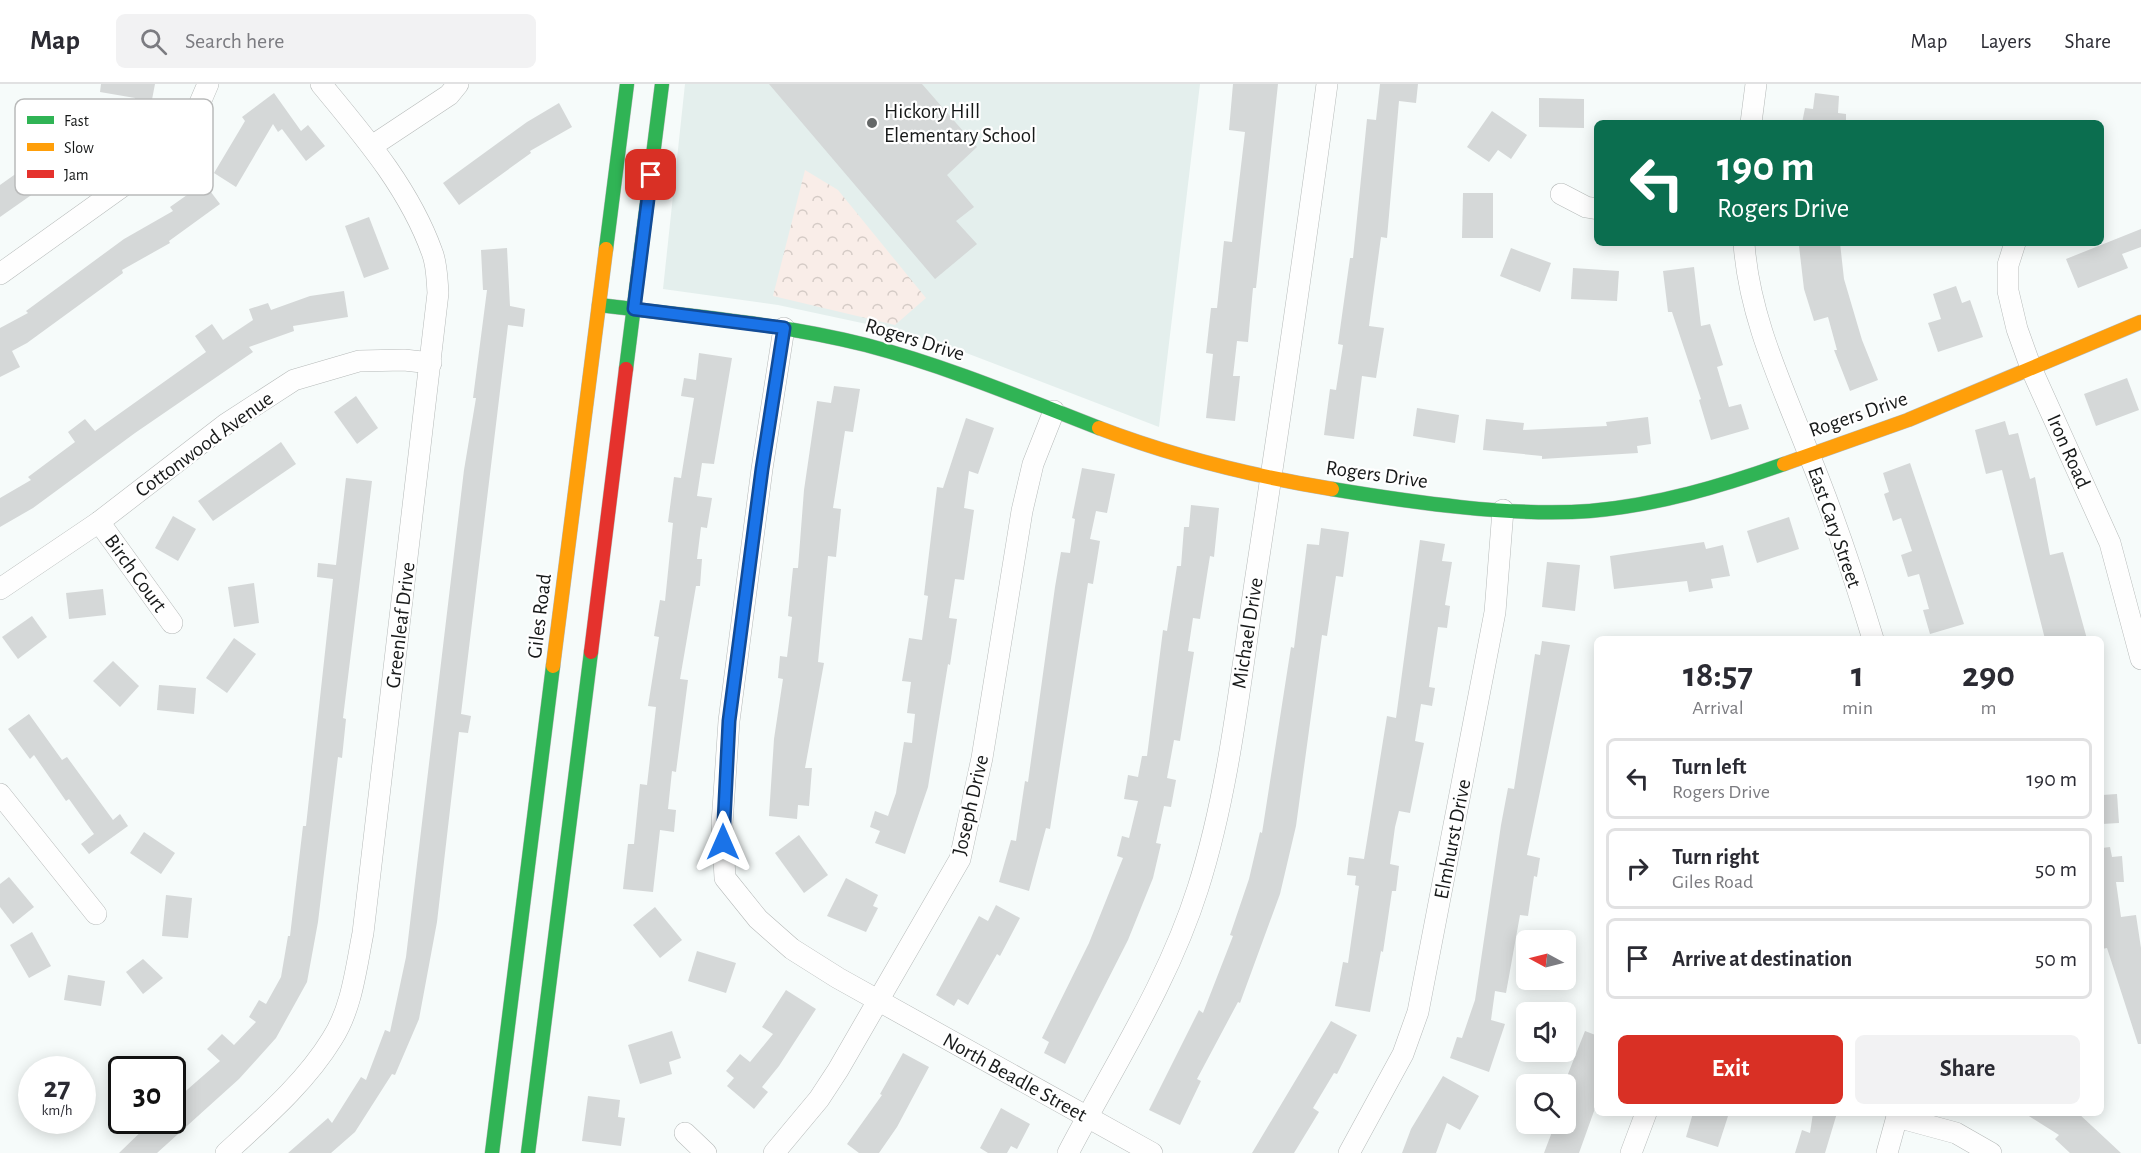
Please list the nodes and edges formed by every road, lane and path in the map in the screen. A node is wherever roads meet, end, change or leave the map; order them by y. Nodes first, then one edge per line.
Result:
1 (208, 84) edge
2 (321, 84) edge
3 (458, 84) edge
4 (627, 84) edge
5 (662, 84) edge
6 (1327, 84) edge
7 (1756, 84) edge
8 (202, 99) edge
9 (1751, 120) edge
10 (372, 146) junction
11 (1561, 194) dead end
12 (110, 195) edge
13 (1594, 208) edge
14 (1744, 246) edge
15 (2014, 246) edge
16 (0, 274) edge
17 (599, 305) junction
18 (634, 309) junction
19 (2141, 322) edge
20 (784, 328) junction
21 (431, 363) junction
22 (2031, 368) junction
23 (1054, 411) junction
24 (1809, 453) junction
25 (1272, 480) junction
26 (1503, 510) junction
27 (99, 522) junction
28 (0, 589) edge
29 (172, 623) dead end
30 (1872, 636) edge
31 (2141, 659) edge
32 (0, 794) edge
33 (96, 914) dead end
34 (878, 1002) junction
35 (1645, 1116) edge
36 (1897, 1116) edge
37 (1900, 1116) edge
38 (1086, 1117) junction
39 (685, 1133) dead end
40 (226, 1153) edge
41 (492, 1153) edge
42 (528, 1153) edge
43 (706, 1153) edge
44 (774, 1153) edge
45 (1068, 1153) edge
46 (1152, 1153) edge
47 (1349, 1153) edge
48 (1631, 1153) edge
49 (1887, 1153) edge
50 (1991, 1153) edge

1 - 8 street
2 - 10 street, Greenleaf Drive
3 - 10 street
4 - 17 main road, Giles Road
5 - 18 main road
6 - 25 street, Michael Drive
7 - 9 street
10 - 21 street, Greenleaf Drive
11 - 13 street
12 - 16 street
14 - 24 street, East Cary Street
15 - 22 street, Iron Road
17 - 18 main road, Rogers Drive
17 - 41 main road, Giles Road
18 - 20 main road, Rogers Drive
18 - 42 main road
19 - 22 main road, Rogers Drive
20 - 23 main road, Rogers Drive
20 - 34 street, North Beadle Street
21 - 27 street, Cottonwood Avenue
21 - 40 street, Greenleaf Drive
22 - 24 main road, Rogers Drive
22 - 31 street, Iron Road
23 - 25 main road, Rogers Drive
23 - 34 street, Joseph Drive
24 - 26 main road, Rogers Drive
24 - 30 street, East Cary Street
25 - 26 main road, Rogers Drive
25 - 38 street, Michael Drive
26 - 47 street, Elmhurst Drive
27 - 28 street, Cottonwood Avenue
27 - 29 street, Birch Court
32 - 33 street
34 - 38 street, North Beadle Street
34 - 44 street, Joseph Drive
35 - 48 street
36 - 49 street
37 - 50 street
38 - 45 street, Michael Drive
38 - 46 street, North Beadle Street
39 - 43 street

